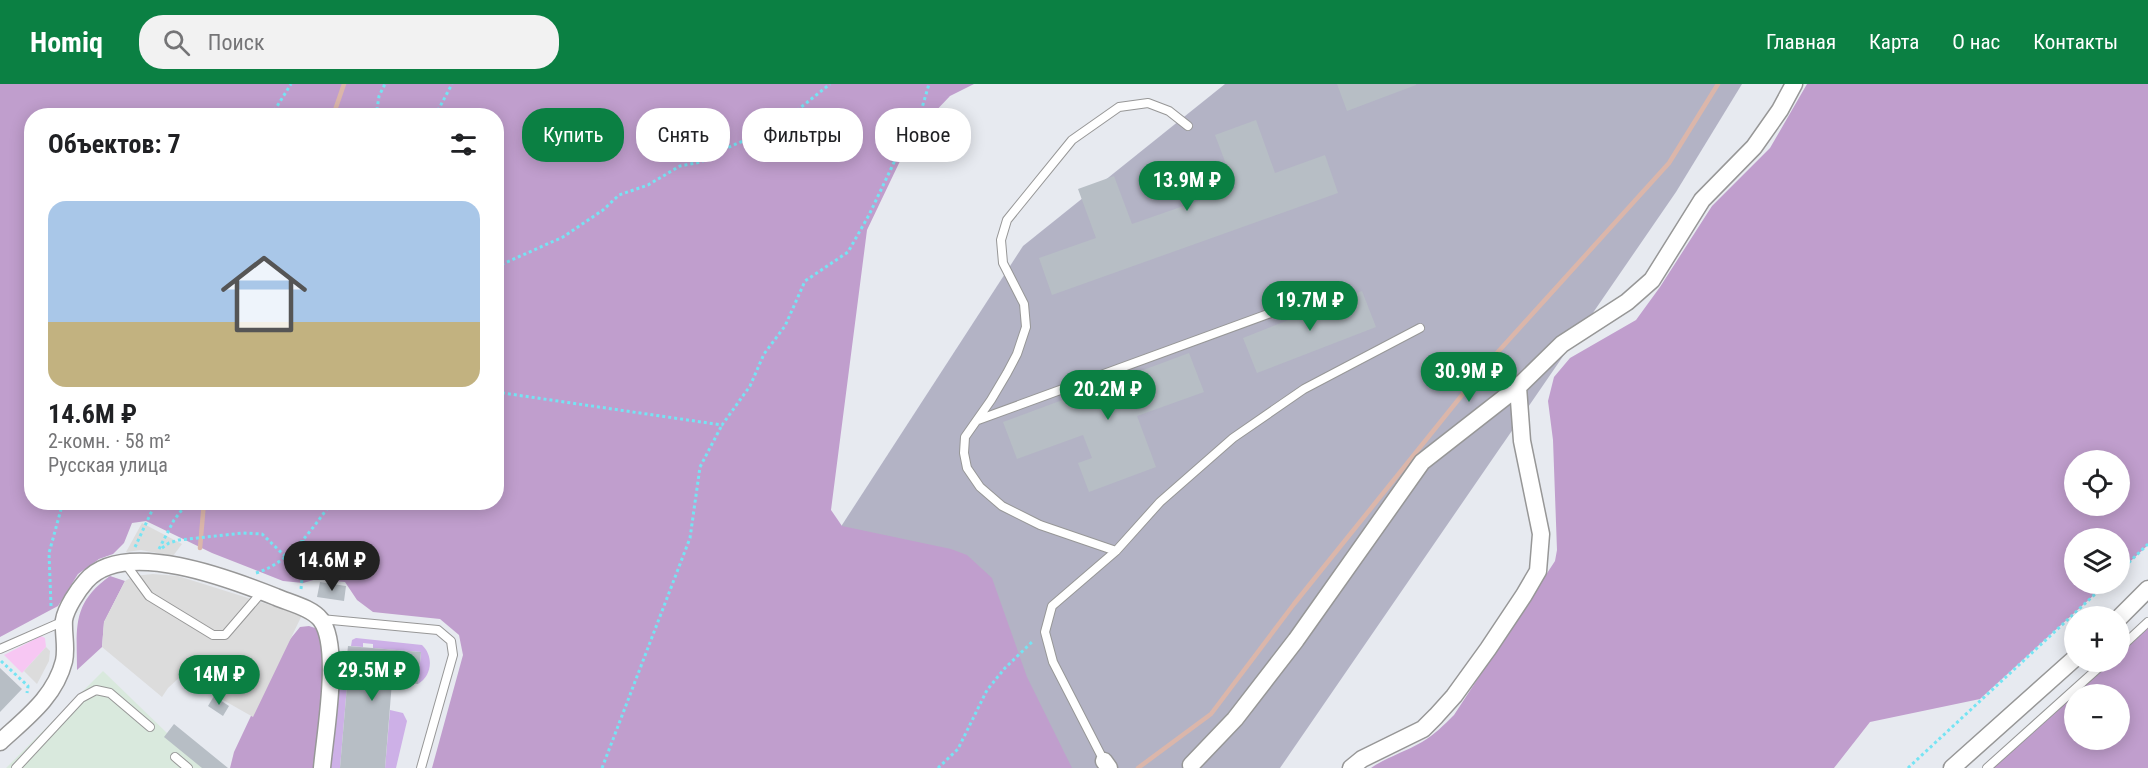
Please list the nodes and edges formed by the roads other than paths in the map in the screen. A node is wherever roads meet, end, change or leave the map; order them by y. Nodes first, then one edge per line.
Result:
1 (1794, 84) edge
2 (1188, 126) dead end
3 (1312, 298) dead end
4 (1420, 328) dead end
5 (1518, 387) junction
6 (978, 420) junction
7 (1116, 551) junction
8 (130, 563) junction
9 (2148, 589) edge
10 (262, 592) junction
11 (2130, 607) edge
12 (321, 619) junction
13 (2148, 622) edge
14 (58, 623) junction
15 (2130, 639) edge
16 (0, 649) edge
17 (2064, 668) edge
18 (2094, 672) edge
19 (150, 727) dead end
20 (0, 742) edge
21 (175, 756) dead end
22 (1106, 764) edge
23 (1191, 765) dead end
24 (16, 768) edge
25 (188, 768) edge
26 (322, 768) edge
27 (421, 768) edge
28 (1351, 768) edge
29 (1952, 768) edge
30 (1987, 768) edge

1 - 5 street
2 - 6 lane
3 - 6 lane
4 - 7 lane
5 - 23 street
5 - 28 street
6 - 7 lane
7 - 22 lane
8 - 10 street
8 - 10 lane
8 - 14 street
9 - 11 street
10 - 12 street
12 - 26 street
12 - 27 lane
13 - 15 lane
14 - 16 lane
14 - 20 street
17 - 29 street
18 - 30 lane
19 - 24 lane
21 - 25 lane

